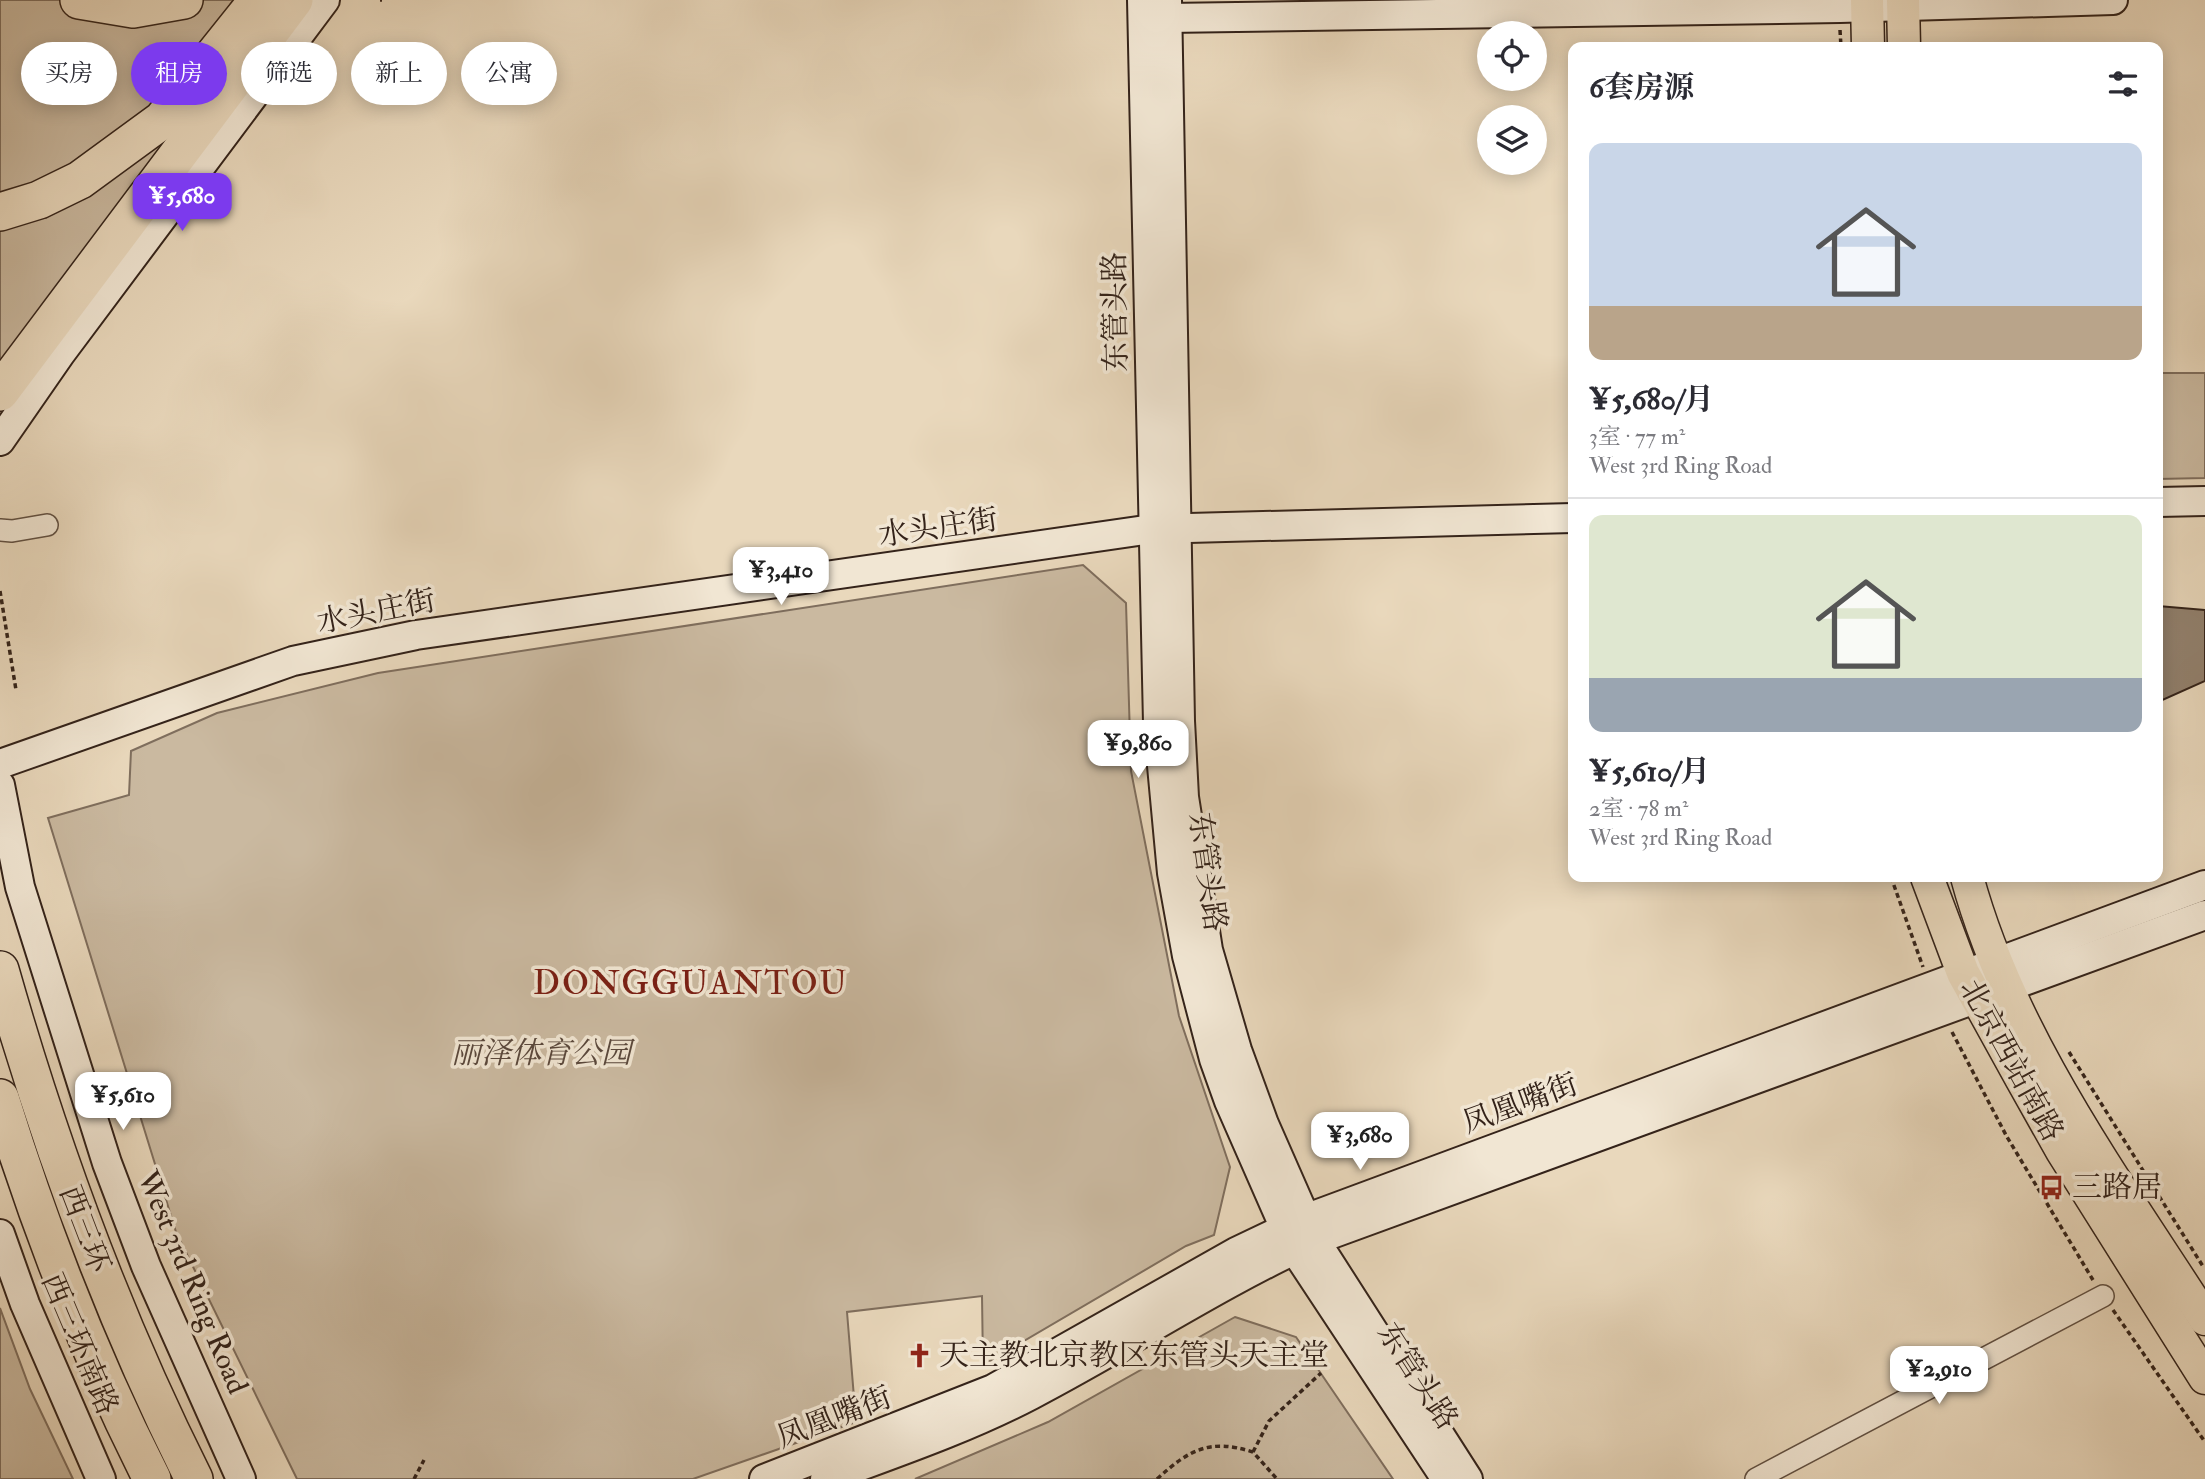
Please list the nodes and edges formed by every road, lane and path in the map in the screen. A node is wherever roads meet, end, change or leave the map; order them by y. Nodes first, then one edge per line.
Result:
1 (79, 0) edge
2 (184, 0) edge
3 (258, 0) edge
4 (295, 0) edge
5 (325, 0) edge
6 (2113, 0) edge
7 (1867, 3) edge
8 (1903, 3) edge
9 (1155, 5) edge
10 (1868, 42) edge
11 (1903, 42) edge
12 (0, 212) edge
13 (0, 391) edge
14 (0, 442) edge
15 (2205, 501) edge
16 (2163, 502) edge
17 (1568, 518) edge
18 (47, 524) dead end
19 (1165, 528) junction
20 (0, 530) edge
21 (0, 591) edge
22 (9, 644) junction
23 (0, 646) edge
24 (16, 690) dead end
25 (0, 764) edge
26 (0, 785) edge
27 (1893, 882) edge
28 (1930, 882) edge
29 (1968, 882) edge
30 (2205, 884) edge
31 (2205, 915) edge
32 (0, 970) edge
33 (1987, 980) junction
34 (1931, 987) junction
35 (1941, 1013) junction
36 (2068, 1050) dead end
37 (0, 1098) edge
38 (0, 1234) edge
39 (1299, 1234) junction
40 (2205, 1270) edge
41 (2103, 1296) junction
42 (2205, 1319) edge
43 (1321, 1373) dead end
44 (2205, 1378) edge
45 (2205, 1442) edge
46 (1253, 1451) junction
47 (424, 1460) dead end
48 (101, 1479) edge
49 (152, 1479) edge
50 (194, 1479) edge
51 (241, 1479) edge
52 (414, 1479) edge
53 (764, 1479) edge
54 (825, 1479) edge
55 (1157, 1479) edge
56 (1277, 1479) edge
57 (1446, 1479) edge
58 (1468, 1479) edge
59 (1756, 1479) edge

1 - 2 highway
3 - 12 highway
4 - 13 highway
5 - 14 street
6 - 8 street
7 - 8 street
7 - 9 street
7 - 10 main road
8 - 11 main road
9 - 19 street, 东管头路
15 - 16 street
17 - 19 street, 水头庄街
18 - 20 street
19 - 25 street, 水头庄街
19 - 39 street, 东管头路
21 - 22 path
22 - 23 path
22 - 24 path
26 - 51 street, West 3rd Ring Road
27 - 34 path
28 - 33 main road, 北京西站南路
29 - 33 main road, 北京西站南路
30 - 33 street, 凤凰嘴街
31 - 33 street, 凤凰嘴街
32 - 50 highway, 西三环
33 - 34 street, 凤凰嘴街
33 - 35 street, 凤凰嘴街
33 - 42 main road, 北京西站南路
33 - 44 main road, 北京西站南路
34 - 39 street, 凤凰嘴街
35 - 39 street, 凤凰嘴街
35 - 41 path
36 - 40 path
37 - 49 highway, 西三环
38 - 48 street, 西三环南路
39 - 53 street, 凤凰嘴街
39 - 54 street, 凤凰嘴街
39 - 57 street, 东管头路
39 - 58 street, 东管头路
41 - 45 path
41 - 59 street
43 - 46 path
46 - 55 path
46 - 56 path
47 - 52 path

